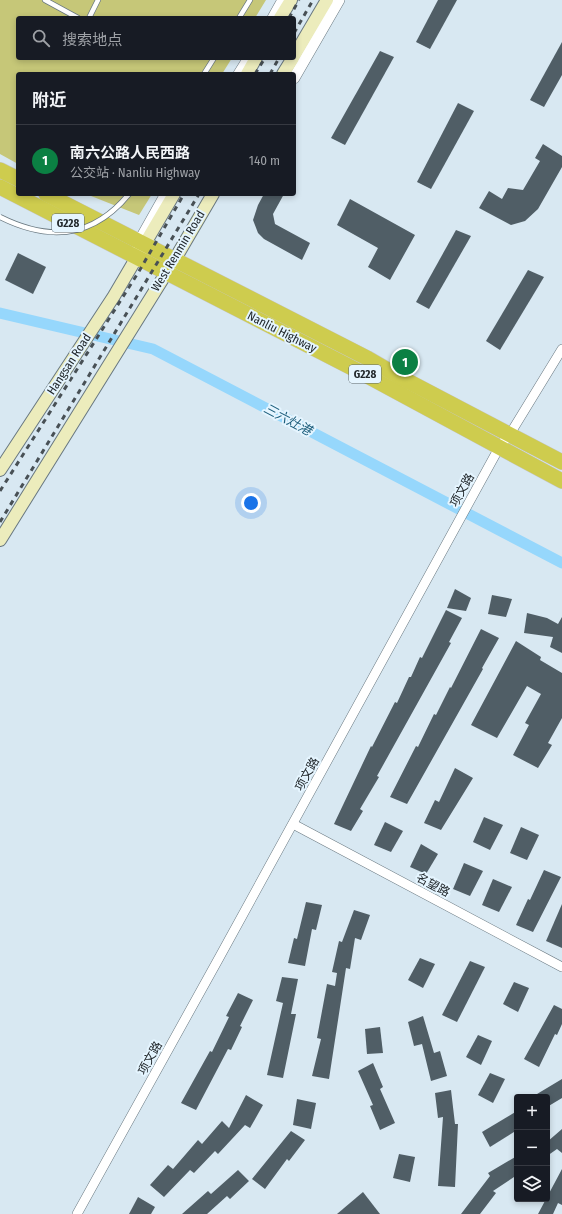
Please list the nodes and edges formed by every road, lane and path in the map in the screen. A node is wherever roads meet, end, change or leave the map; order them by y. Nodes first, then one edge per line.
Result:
1 (45, 0) edge
2 (98, 0) edge
3 (250, 0) edge
4 (283, 0) edge
5 (291, 0) edge
6 (327, 0) edge
7 (338, 0) edge
8 (74, 16) edge
9 (90, 16) edge
10 (240, 16) edge
11 (274, 16) edge
12 (281, 16) edge
13 (296, 52) edge
14 (213, 60) edge
15 (247, 60) edge
16 (255, 60) edge
17 (291, 60) edge
18 (205, 72) edge
19 (240, 72) edge
20 (248, 72) edge
21 (284, 72) edge
22 (296, 74) edge
23 (0, 170) edge
24 (16, 178) edge
25 (0, 187) edge
26 (16, 195) edge
27 (17, 196) edge
28 (50, 196) edge
29 (127, 196) edge
30 (165, 196) edge
31 (173, 196) edge
32 (212, 196) edge
33 (0, 217) edge
34 (142, 243) junction
35 (137, 258) junction
36 (175, 259) junction
37 (166, 273) junction
38 (562, 349) edge
39 (510, 434) junction
40 (500, 446) junction
41 (562, 462) edge
42 (0, 470) edge
43 (562, 481) edge
44 (0, 540) edge
45 (293, 824) junction
46 (562, 967) edge
47 (77, 1214) edge

1 - 8 lane
2 - 9 lane
3 - 10 lane
4 - 11 street
5 - 12 main road
6 - 13 main road
7 - 22 street
14 - 18 lane
15 - 19 street
16 - 20 main road
17 - 21 main road
23 - 24 highway
25 - 26 highway, Nanliu Highway / G228
27 - 35 highway, Nanliu Highway / G228
28 - 34 highway, Nanliu Highway / G228
29 - 33 lane, bridge
30 - 34 street
31 - 34 main road
32 - 36 main road, West Renmin Road
34 - 35 main road
34 - 36 highway, Nanliu Highway
35 - 37 highway, Nanliu Highway
35 - 42 main road, Hangsan Road
36 - 37 main road, West Renmin Road
36 - 39 highway, Nanliu Highway / G228
37 - 40 highway, Nanliu Highway / G228
37 - 44 main road, West Renmin Road
38 - 39 street, 项文路
39 - 40 street, 项文路
39 - 41 highway, Nanliu Highway / G228
40 - 43 highway, Nanliu Highway / G228
40 - 45 street, 项文路
45 - 46 street, 名望路
45 - 47 street, 项文路

